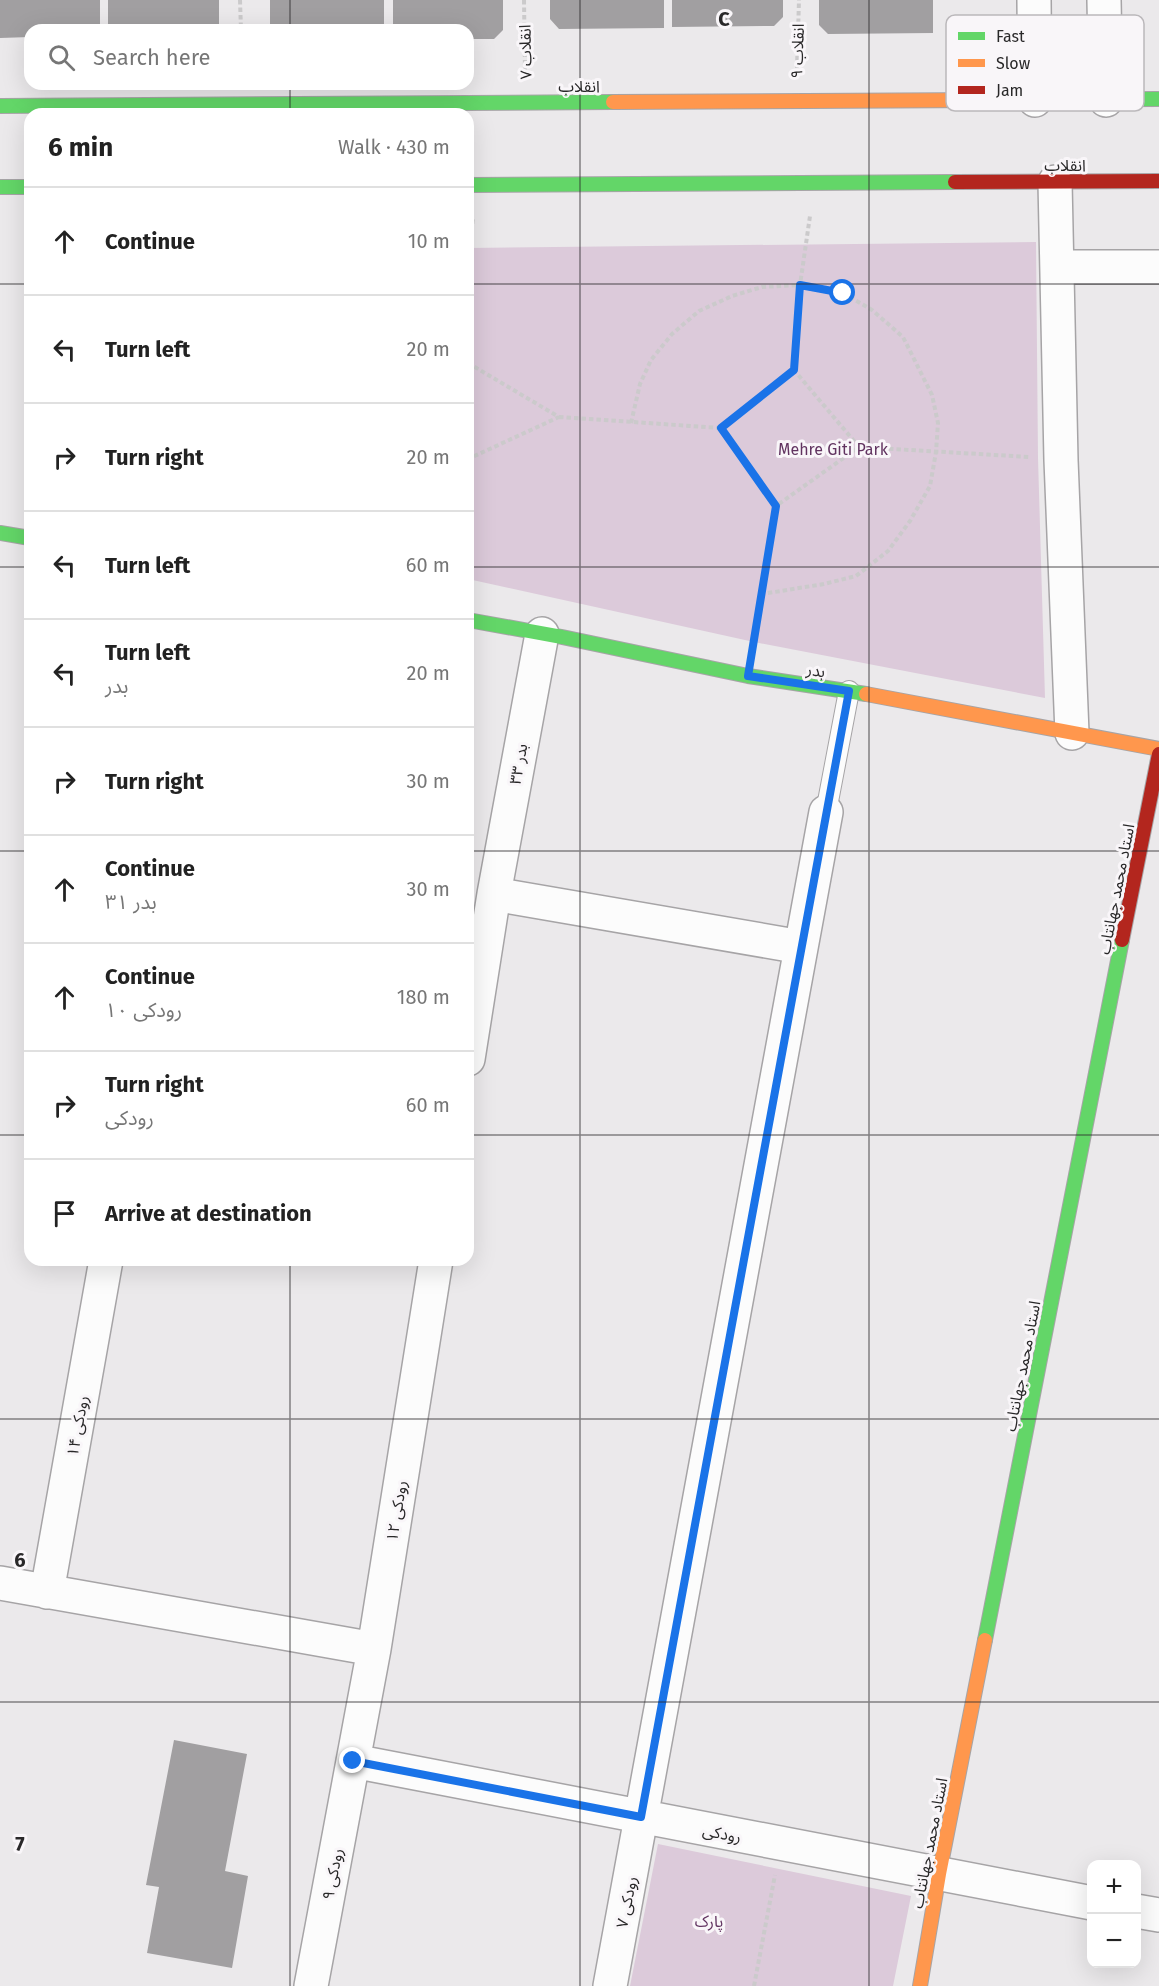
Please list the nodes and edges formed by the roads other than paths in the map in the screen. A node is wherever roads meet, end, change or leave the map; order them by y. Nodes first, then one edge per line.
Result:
1 (1034, 0) edge
2 (1104, 0) edge
3 (1034, 15) edge
4 (1104, 15) edge
5 (1144, 99) edge
6 (1159, 99) edge
7 (946, 100) edge
8 (0, 106) edge
9 (1159, 181) edge
10 (1055, 182) junction
11 (474, 185) edge
12 (0, 187) edge
13 (24, 187) edge
14 (1058, 267) junction
15 (1159, 267) edge
16 (0, 532) edge
17 (24, 537) edge
18 (474, 621) edge
19 (542, 634) junction
20 (849, 691) junction
21 (1072, 733) junction
22 (1159, 751) edge
23 (826, 812) joint
24 (494, 894) junction
25 (801, 947) junction
26 (474, 1021) edge
27 (105, 1266) edge
28 (435, 1266) edge
29 (0, 1583) edge
30 (47, 1592) junction
31 (374, 1649) junction
32 (353, 1761) junction
33 (641, 1817) junction
34 (939, 1874) junction
35 (1087, 1902) edge
36 (1141, 1912) edge
37 (1159, 1915) edge
38 (312, 1986) edge
39 (610, 1986) edge
40 (920, 1986) edge

1 - 3 street
2 - 4 street
5 - 6 street, انقلاب
7 - 8 street, انقلاب
9 - 10 street, انقلاب
10 - 11 street, انقلاب
10 - 14 street
12 - 13 street
14 - 15 street
14 - 21 street
16 - 17 street
18 - 19 street, بدر
19 - 20 street, بدر
19 - 24 street, بدر ۳۳
20 - 21 street, بدر
20 - 23 lane
21 - 22 street, بدر
22 - 34 street, استاد محمد جهانتاب
23 - 25 street, رودکی ۷
24 - 25 street
24 - 26 street
25 - 33 street, رودکی ۷
27 - 30 street, رودکی ۱۴
28 - 31 street, رودکی ۱۲
29 - 30 street
30 - 31 street
31 - 32 street, رودکی ۱۲
32 - 33 street, رودکی
32 - 38 street, رودکی ۹
33 - 34 street, رودکی
33 - 39 street, رودکی ۷
34 - 35 street, رودکی
34 - 40 street, استاد محمد جهانتاب
36 - 37 street

